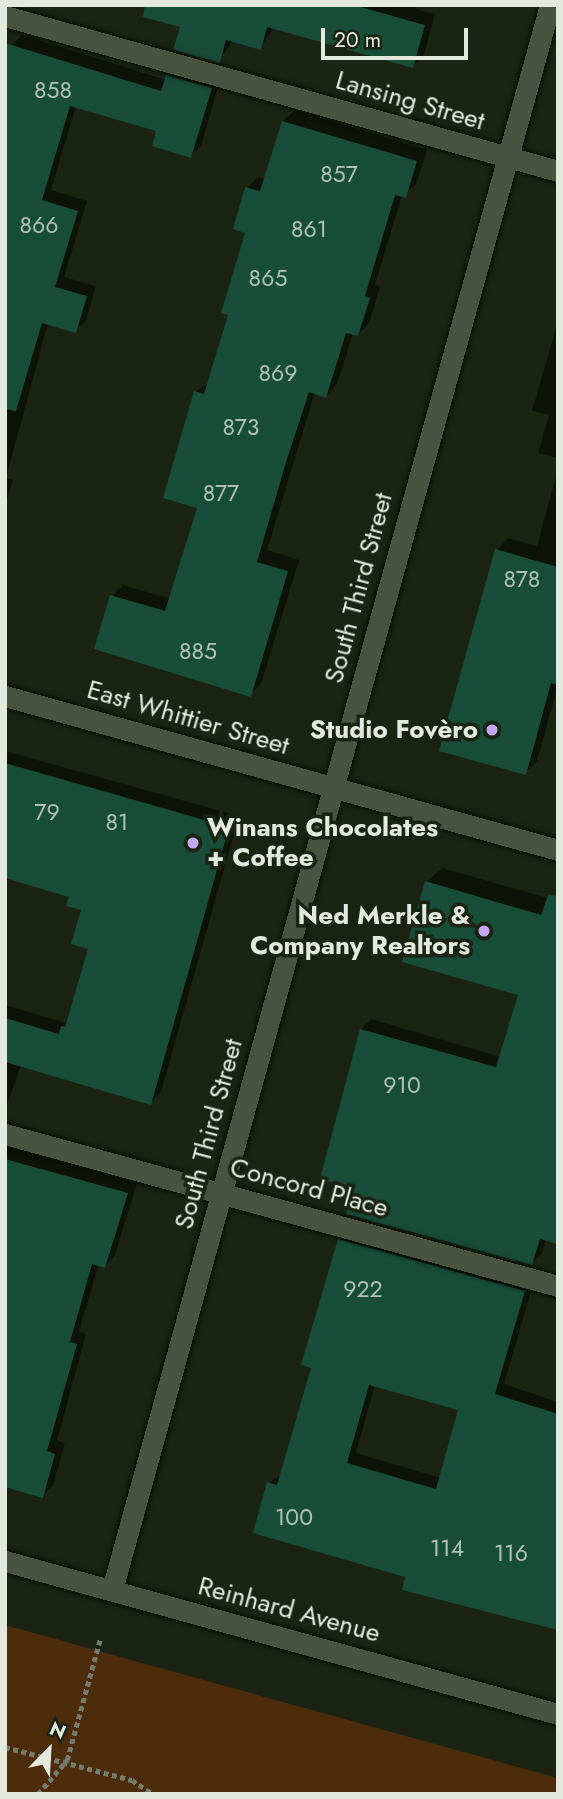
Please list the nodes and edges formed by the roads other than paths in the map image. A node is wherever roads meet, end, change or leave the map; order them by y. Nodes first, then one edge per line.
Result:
1 (550, 5) edge
2 (5, 16) edge
3 (507, 157) junction
4 (558, 171) edge
5 (5, 696) edge
6 (333, 789) junction
7 (558, 850) edge
8 (5, 1134) edge
9 (222, 1193) junction
10 (558, 1286) edge
11 (5, 1561) edge
12 (112, 1590) junction
13 (558, 1714) edge

1 - 3 street, South Third Street
2 - 3 street, Lansing Street
3 - 4 street, Lansing Street
3 - 6 street, South Third Street
5 - 6 street, East Whittier Street
6 - 7 street, East Whittier Street
6 - 9 street, South Third Street
8 - 9 street, Concord Place
9 - 10 street, Concord Place
9 - 12 street, South Third Street
11 - 12 street, Reinhard Avenue
12 - 13 street, Reinhard Avenue

